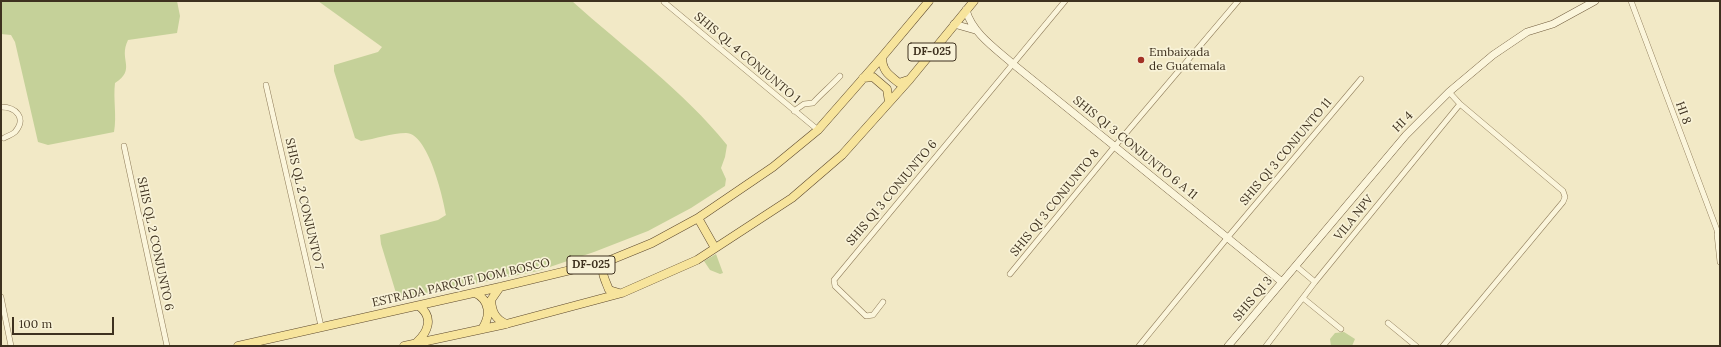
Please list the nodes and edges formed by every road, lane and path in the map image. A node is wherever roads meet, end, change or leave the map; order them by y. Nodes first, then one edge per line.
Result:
1 (974, 1) edge
2 (1065, 1) edge
3 (1238, 1) edge
4 (1585, 1) edge
5 (1595, 1) edge
6 (1631, 1) edge
7 (664, 2) dead end
8 (924, 3) edge
9 (966, 10) junction
10 (954, 24) junction
11 (1553, 24) junction
12 (976, 30) junction
13 (882, 57) junction
14 (1013, 64) junction
15 (840, 76) dead end
16 (863, 78) junction
17 (910, 79) junction
18 (1361, 79) dead end
19 (266, 85) dead end
20 (1449, 92) junction
21 (889, 102) junction
22 (1460, 104) junction
23 (1, 107) edge
24 (794, 111) junction
25 (818, 130) junction
26 (4, 138) dead end
27 (124, 146) dead end
28 (1115, 146) junction
29 (698, 218) junction
30 (1716, 231) junction
31 (1228, 237) junction
32 (1720, 238) edge
33 (715, 248) junction
34 (608, 261) junction
35 (1720, 262) edge
36 (1296, 266) junction
37 (1010, 274) dead end
38 (1282, 282) junction
39 (1315, 282) junction
40 (500, 287) junction
41 (475, 293) junction
42 (622, 293) junction
43 (1, 298) edge
44 (1303, 298) junction
45 (883, 302) dead end
46 (419, 306) junction
47 (1388, 323) dead end
48 (506, 324) junction
49 (322, 326) junction
50 (482, 329) junction
51 (1341, 329) dead end
52 (417, 343) junction
53 (12, 346) edge
54 (167, 346) edge
55 (238, 346) edge
56 (404, 346) edge
57 (1139, 346) edge
58 (1228, 346) edge
59 (1266, 346) edge
60 (1416, 346) edge
61 (1443, 346) edge

1 - 9 main road, DF-025
2 - 14 street
3 - 28 street, SHIS QI 3 CONJUNTO 8
4 - 11 street, HI 4
5 - 11 street, HI 4
6 - 30 street, HI 8
7 - 24 street, SHIS QL 4 CONJUNTO 1
8 - 13 main road, ESTRADA PARQUE DOM BOSCO / DF-025
9 - 10 main road, DF-025
9 - 12 street, SHIS QI 3 CONJUNTO 6 A 11
10 - 12 street, SHIS QI 3 CONJUNTO 6 A 11
10 - 17 main road, DF-025
11 - 20 street, HI 4
12 - 14 street, SHIS QI 3 CONJUNTO 6 A 11
13 - 16 main road, ESTRADA PARQUE DOM BOSCO / DF-025
13 - 17 main road
14 - 28 street, SHIS QI 3 CONJUNTO 6 A 11
14 - 45 street, SHIS QI 3 CONJUNTO 6
15 - 24 street
16 - 21 main road
16 - 25 main road, ESTRADA PARQUE DOM BOSCO / DF-025
17 - 21 main road, DF-025
18 - 31 street, SHIS QI 3 CONJUNTO 11
19 - 49 street, SHIS QL 2 CONJUNTO 7
20 - 22 street
20 - 36 street, HI 4
21 - 33 main road, DF-025
22 - 39 street, VILA NPV
22 - 61 street
23 - 26 street
24 - 25 street, SHIS QL 4 CONJUNTO 1
25 - 29 main road, ESTRADA PARQUE DOM BOSCO / DF-025
27 - 54 street, SHIS QL 2 CONJUNTO 6
28 - 31 street, SHIS QI 3 CONJUNTO 6 A 11
28 - 37 street, SHIS QI 3 CONJUNTO 8
29 - 33 main road
29 - 34 main road, ESTRADA PARQUE DOM BOSCO / DF-025
30 - 32 street, HI 8
30 - 35 street, HI 8
31 - 38 street, SHIS QI 3 CONJUNTO 6 A 11
31 - 57 street, SHIS QI 3 CONJUNTO 11
33 - 42 main road, DF-025
34 - 40 main road, ESTRADA PARQUE DOM BOSCO / DF-025
34 - 42 main road
36 - 38 street, SHIS QI 3
36 - 39 street
38 - 58 street, SHIS QI 3
39 - 44 street, VILA NPV
40 - 41 main road, ESTRADA PARQUE DOM BOSCO / DF-025
40 - 48 main road
41 - 46 main road, ESTRADA PARQUE DOM BOSCO / DF-025
41 - 50 main road
42 - 48 main road, DF-025
43 - 53 street
44 - 51 street
44 - 59 street, VILA NPV
46 - 49 main road, ESTRADA PARQUE DOM BOSCO / DF-025
46 - 52 main road
47 - 60 street
48 - 50 main road, DF-025
49 - 55 main road, ESTRADA PARQUE DOM BOSCO / DF-025
50 - 52 main road, DF-025
52 - 56 main road, DF-025

